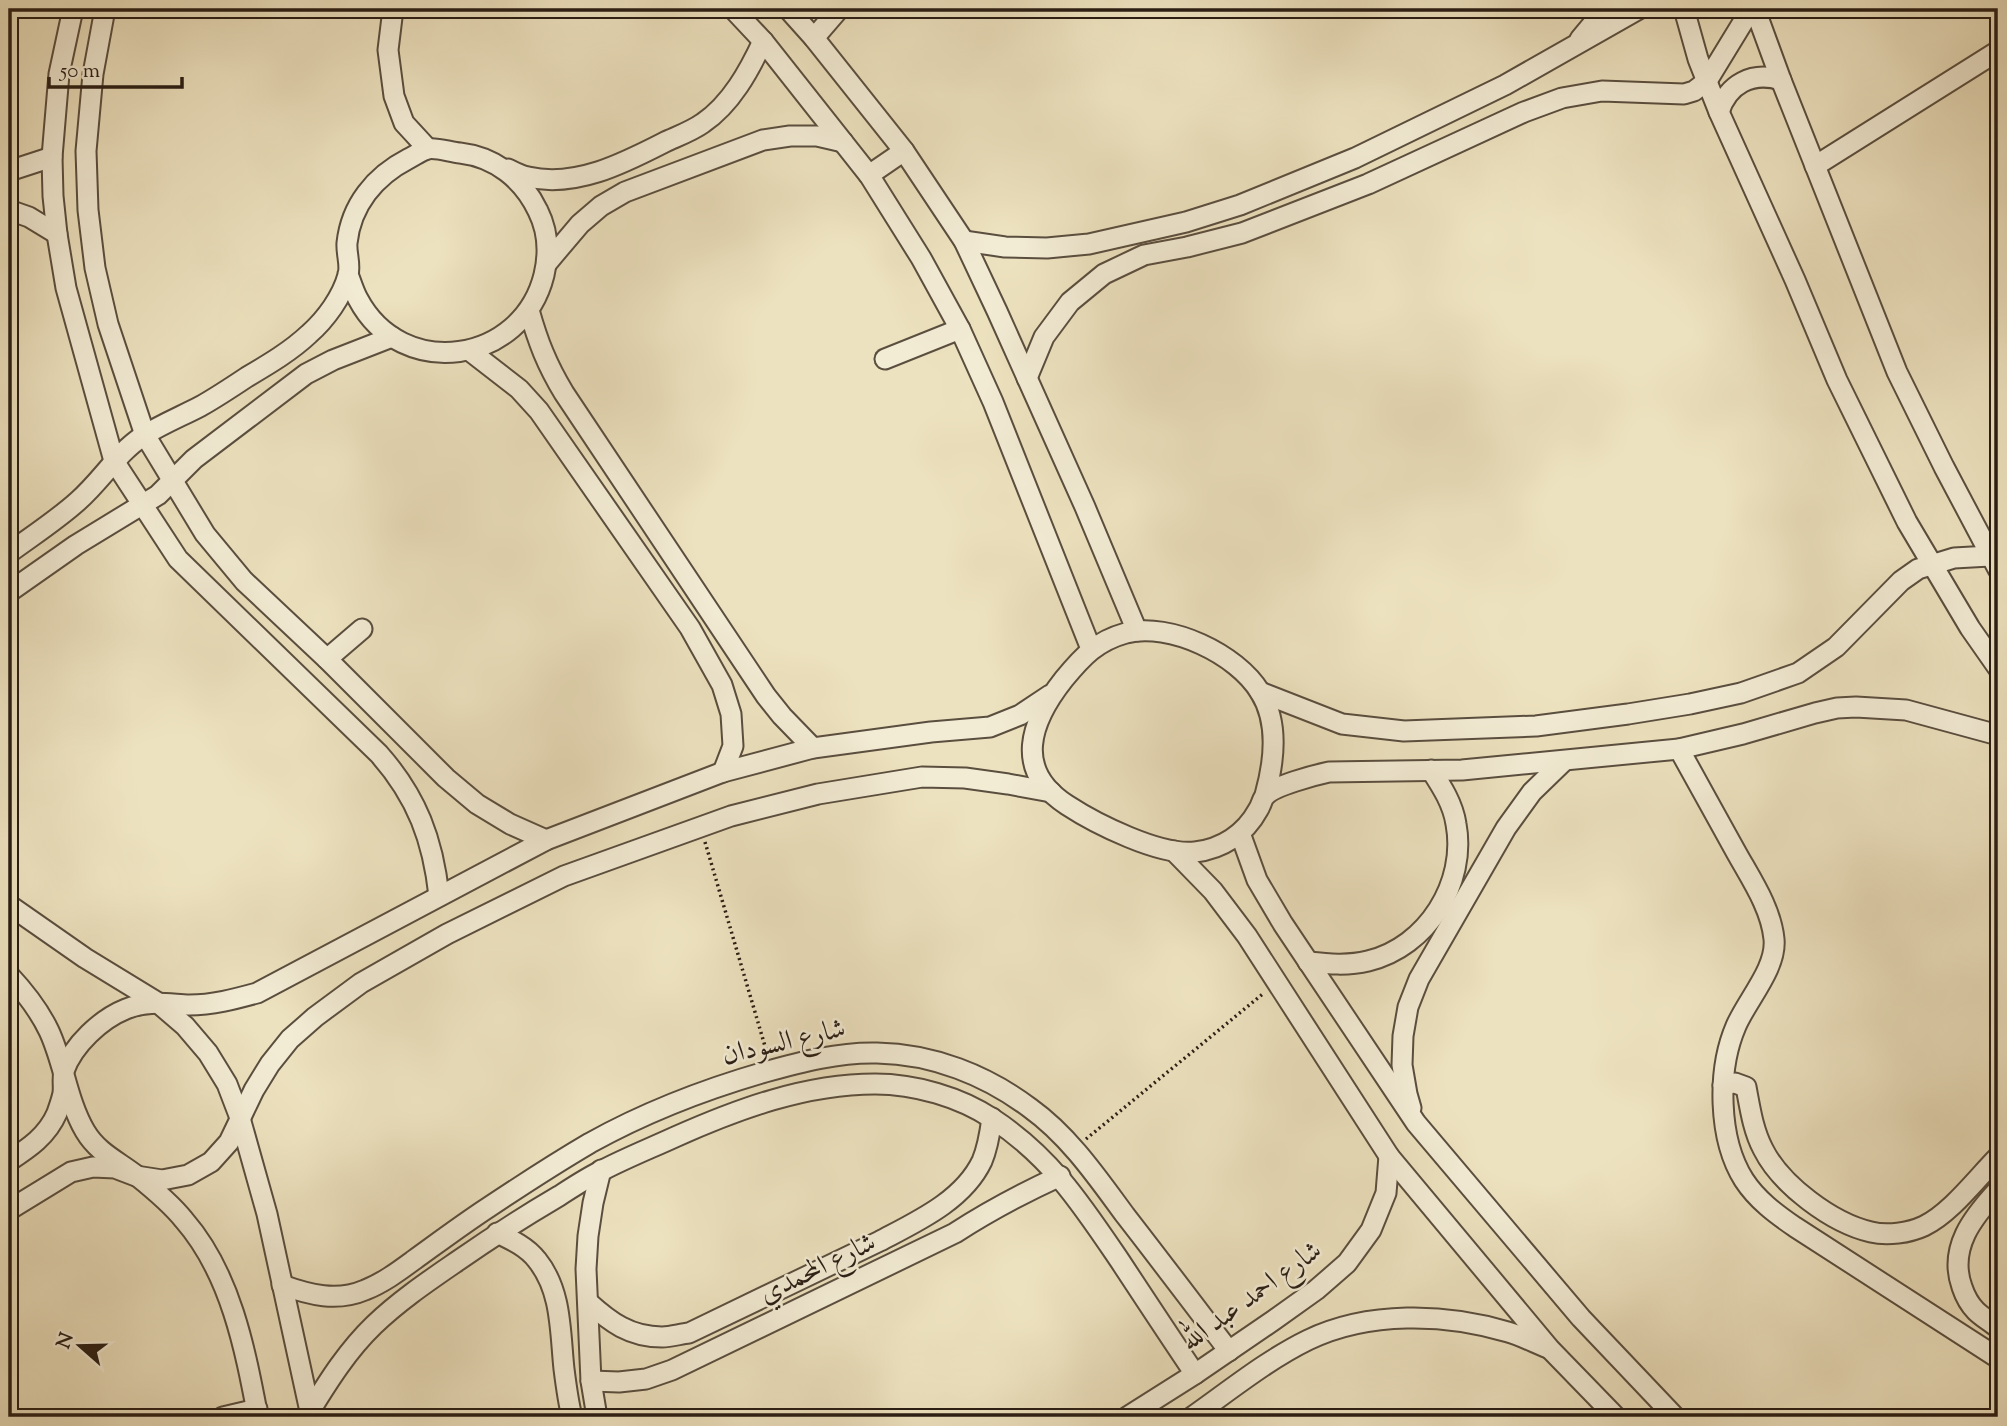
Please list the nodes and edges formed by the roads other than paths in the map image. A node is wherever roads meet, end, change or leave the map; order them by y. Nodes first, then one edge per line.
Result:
1 (73, 9) edge
2 (105, 9) edge
3 (393, 9) edge
4 (733, 9) edge
5 (788, 9) edge
6 (839, 9) edge
7 (1601, 9) edge
8 (1639, 9) edge
9 (1684, 9) edge
10 (1753, 9) edge
11 (814, 38) junction
12 (763, 41) junction
13 (1566, 50) junction
14 (1998, 51) edge
15 (1781, 80) junction
16 (1707, 81) junction
17 (1719, 112) junction
18 (843, 142) junction
19 (428, 149) junction
20 (904, 151) junction
21 (52, 157) junction
22 (498, 165) junction
23 (1815, 166) junction
24 (9, 172) edge
25 (869, 175) junction
26 (9, 210) edge
27 (57, 234) junction
28 (964, 241) junction
29 (547, 263) junction
30 (348, 274) junction
31 (529, 310) junction
32 (960, 329) junction
33 (392, 337) junction
34 (470, 351) junction
35 (885, 359) dead end
36 (1027, 378) junction
37 (145, 435) junction
38 (114, 461) junction
39 (172, 481) junction
40 (142, 506) junction
41 (9, 553) edge
42 (1994, 562) edge
43 (1932, 564) junction
44 (9, 592) edge
45 (362, 629) dead end
46 (1136, 631) junction
47 (1091, 649) junction
48 (327, 659) junction
49 (1998, 668) edge
50 (1260, 692) junction
51 (1053, 693) junction
52 (1998, 736) edge
53 (813, 748) junction
54 (1679, 749) junction
55 (1563, 761) junction
56 (1431, 770) junction
57 (723, 772) junction
58 (1051, 792) junction
59 (1265, 795) junction
60 (1240, 833) junction
61 (546, 840) junction
62 (1174, 850) junction
63 (439, 896) junction
64 (9, 905) edge
65 (1308, 962) junction
66 (9, 975) edge
67 (157, 1002) junction
68 (63, 1072) junction
69 (1723, 1085) junction
70 (240, 1118) junction
71 (992, 1118) junction
72 (1416, 1123) junction
73 (1389, 1156) junction
74 (1998, 1157) edge
75 (9, 1161) edge
76 (601, 1170) junction
77 (136, 1176) junction
78 (1060, 1176) junction
79 (1998, 1190) edge
80 (9, 1210) edge
81 (497, 1233) junction
82 (282, 1284) junction
83 (588, 1302) junction
84 (1998, 1328) edge
85 (1550, 1349) junction
86 (1229, 1351) junction
87 (1998, 1358) edge
88 (1195, 1374) junction
89 (591, 1381) junction
90 (257, 1413) edge
91 (311, 1414) edge
92 (223, 1417) edge
93 (572, 1417) edge
94 (597, 1417) edge
95 (1127, 1417) edge
96 (1192, 1417) edge
97 (1616, 1417) edge
98 (1675, 1417) edge

1 - 21 street
2 - 37 street
3 - 19 street
4 - 12 street
5 - 11 street
6 - 11 street
7 - 13 street
8 - 13 street
9 - 16 street
10 - 15 street
10 - 16 street
11 - 20 street
12 - 18 street
12 - 22 street
13 - 28 street
14 - 23 street
15 - 17 street
15 - 23 street
16 - 17 street
16 - 36 street
17 - 43 street
18 - 25 street
18 - 29 street
19 - 22 street
19 - 30 street
20 - 25 street
20 - 28 street
21 - 24 street
21 - 27 street
22 - 29 street
23 - 42 street
25 - 32 street
26 - 27 street
27 - 38 street
28 - 36 street
29 - 31 street
30 - 33 street
30 - 37 street
31 - 34 street
31 - 53 street
32 - 35 street
32 - 47 street
33 - 34 street
33 - 39 street
34 - 57 street
36 - 46 street
37 - 38 street
37 - 39 street
38 - 40 street
38 - 41 street
39 - 40 street
39 - 48 street
40 - 44 street
40 - 63 street
42 - 43 street
43 - 49 street
43 - 50 street
45 - 48 street
46 - 47 street
46 - 50 street
47 - 51 street
48 - 61 street
50 - 59 street
51 - 53 street
51 - 58 street
52 - 54 street
53 - 57 street
54 - 55 street
54 - 69 street
55 - 56 street
55 - 72 street
56 - 59 street
56 - 65 street
57 - 61 street
58 - 62 street
58 - 70 street
59 - 60 street
60 - 62 street
60 - 65 street
61 - 63 street
62 - 73 street
63 - 67 street
64 - 67 street
65 - 72 street
66 - 68 street
67 - 68 street
67 - 70 street
68 - 75 street
68 - 77 street
69 - 74 street
69 - 87 street
70 - 77 street
70 - 82 street
71 - 76 street, شارع السودان
71 - 78 street, شارع السودان
71 - 83 street, شارع المحمدي
72 - 98 street
73 - 85 street
73 - 86 street, شارع احمد عبد الله
76 - 81 street, شارع السودان
76 - 83 street
77 - 80 street
77 - 90 street
78 - 88 street, شارع السودان
78 - 89 street, شارع المحمدي
79 - 84 street
81 - 91 street, شارع السودان
81 - 93 street
82 - 86 street, شارع السودان
82 - 91 street
83 - 89 street
85 - 96 street
85 - 97 street
86 - 88 street, شارع احمد عبد الله
88 - 95 street, شارع احمد عبد الله
89 - 94 street
90 - 92 street

